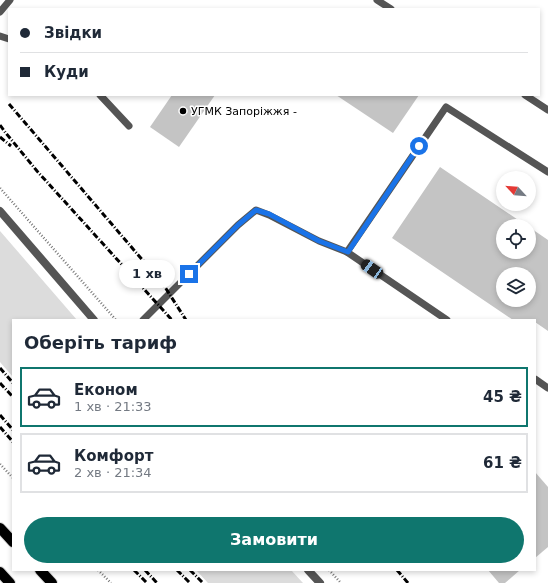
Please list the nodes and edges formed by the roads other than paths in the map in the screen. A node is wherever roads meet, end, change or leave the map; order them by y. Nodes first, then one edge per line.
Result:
1 (10, 0) edge
2 (377, 0) edge
3 (389, 8) edge
4 (0, 12) edge
5 (101, 96) edge
6 (527, 96) edge
7 (548, 110) edge
8 (129, 126) dead end
9 (548, 172) edge
10 (0, 211) edge
11 (348, 252) junction
12 (93, 319) edge
13 (144, 319) edge
14 (446, 319) edge
15 (536, 380) edge
16 (548, 388) edge
17 (0, 528) edge
18 (12, 541) edge
19 (41, 571) edge
20 (309, 571) edge
21 (0, 572) edge
22 (10, 583) edge
23 (52, 583) edge
24 (320, 583) edge

1 - 4 lane
2 - 3 lane
5 - 8 lane
6 - 7 lane
9 - 11 lane
10 - 12 street
11 - 13 lane
11 - 14 lane
15 - 16 lane
17 - 18 main road
19 - 23 main road
20 - 24 street
21 - 22 main road

